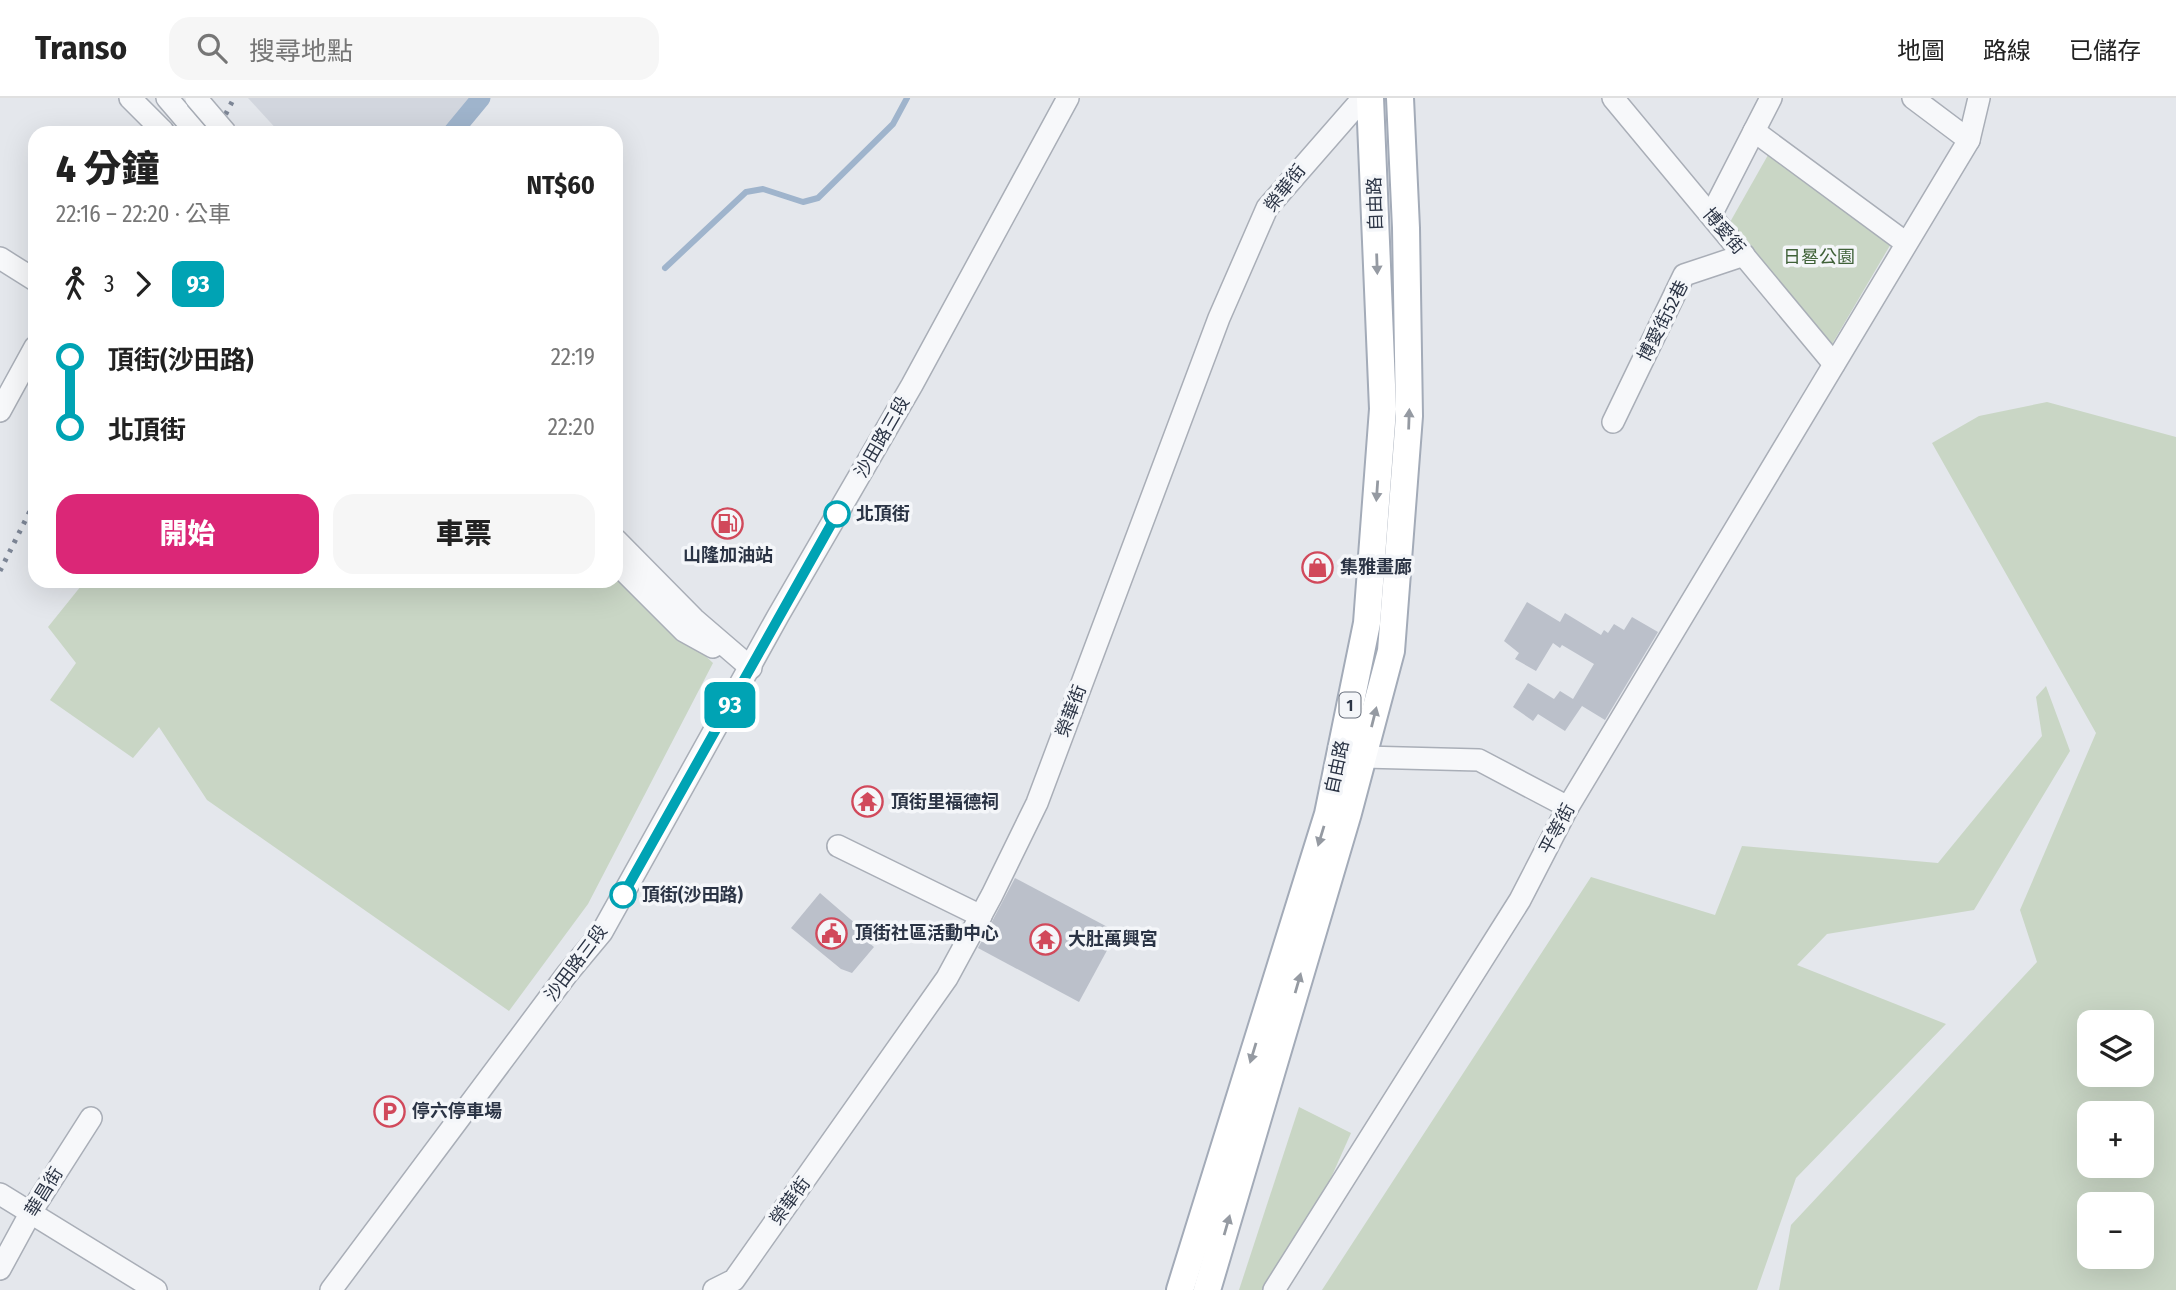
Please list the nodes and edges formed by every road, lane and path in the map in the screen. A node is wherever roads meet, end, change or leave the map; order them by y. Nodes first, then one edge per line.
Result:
1 (130, 98) edge
2 (167, 98) edge
3 (196, 98) edge
4 (1068, 98) edge
5 (1363, 98) edge
6 (1370, 98) edge
7 (1400, 98) edge
8 (1614, 98) edge
9 (1771, 98) edge
10 (1913, 98) edge
11 (1979, 98) edge
12 (158, 126) edge
13 (191, 126) edge
14 (220, 126) edge
15 (1754, 131) junction
16 (1969, 140) junction
17 (1710, 215) junction
18 (1906, 243) junction
19 (1744, 255) junction
20 (0, 258) edge
21 (28, 276) edge
22 (28, 360) edge
23 (1834, 364) junction
24 (0, 411) edge
25 (1613, 422) dead end
26 (1380, 451) junction
27 (1406, 456) junction
28 (623, 548) edge
29 (623, 569) edge
30 (689, 625) junction
31 (751, 668) junction
32 (1364, 757) junction
33 (1567, 807) junction
34 (838, 846) dead end
35 (981, 916) junction
36 (91, 1118) dead end
37 (0, 1194) edge
38 (31, 1212) junction
39 (0, 1269) edge
40 (739, 1285) edge
41 (156, 1290) edge
42 (331, 1290) edge
43 (714, 1290) edge
44 (1180, 1290) edge
45 (1207, 1290) edge
46 (1273, 1290) edge

1 - 12 street
2 - 13 street
3 - 14 street, bridge
4 - 31 street, 沙田路三段
5 - 35 street, 榮華街
6 -> 26 main road, 自由路 / 1
27 -> 7 main road, 自由路 / 1
8 - 17 street, 博愛街
9 - 15 street
10 - 16 street
11 - 16 street, 平等街
15 - 17 street
15 - 18 street
16 - 18 street, 平等街
17 - 19 street, 博愛街
18 - 23 street, 平等街
19 - 23 street, 博愛街
19 - 25 street, 博愛街52巷
20 - 21 street
22 - 24 street
23 - 33 street, 平等街
26 - 27 main road
26 -> 44 main road, 自由路 / 1
32 -> 27 main road, 自由路 / 1
28 - 30 street
29 - 30 street
30 - 31 street
31 - 42 street, 沙田路三段
32 - 33 street
45 -> 32 main road, 自由路 / 1
33 - 46 street, 平等街
34 - 35 street
35 - 40 street, 榮華街
36 - 38 street, 華昌街
37 - 38 street
38 - 39 street, 華昌街
38 - 41 street
40 - 43 street, 榮華街

